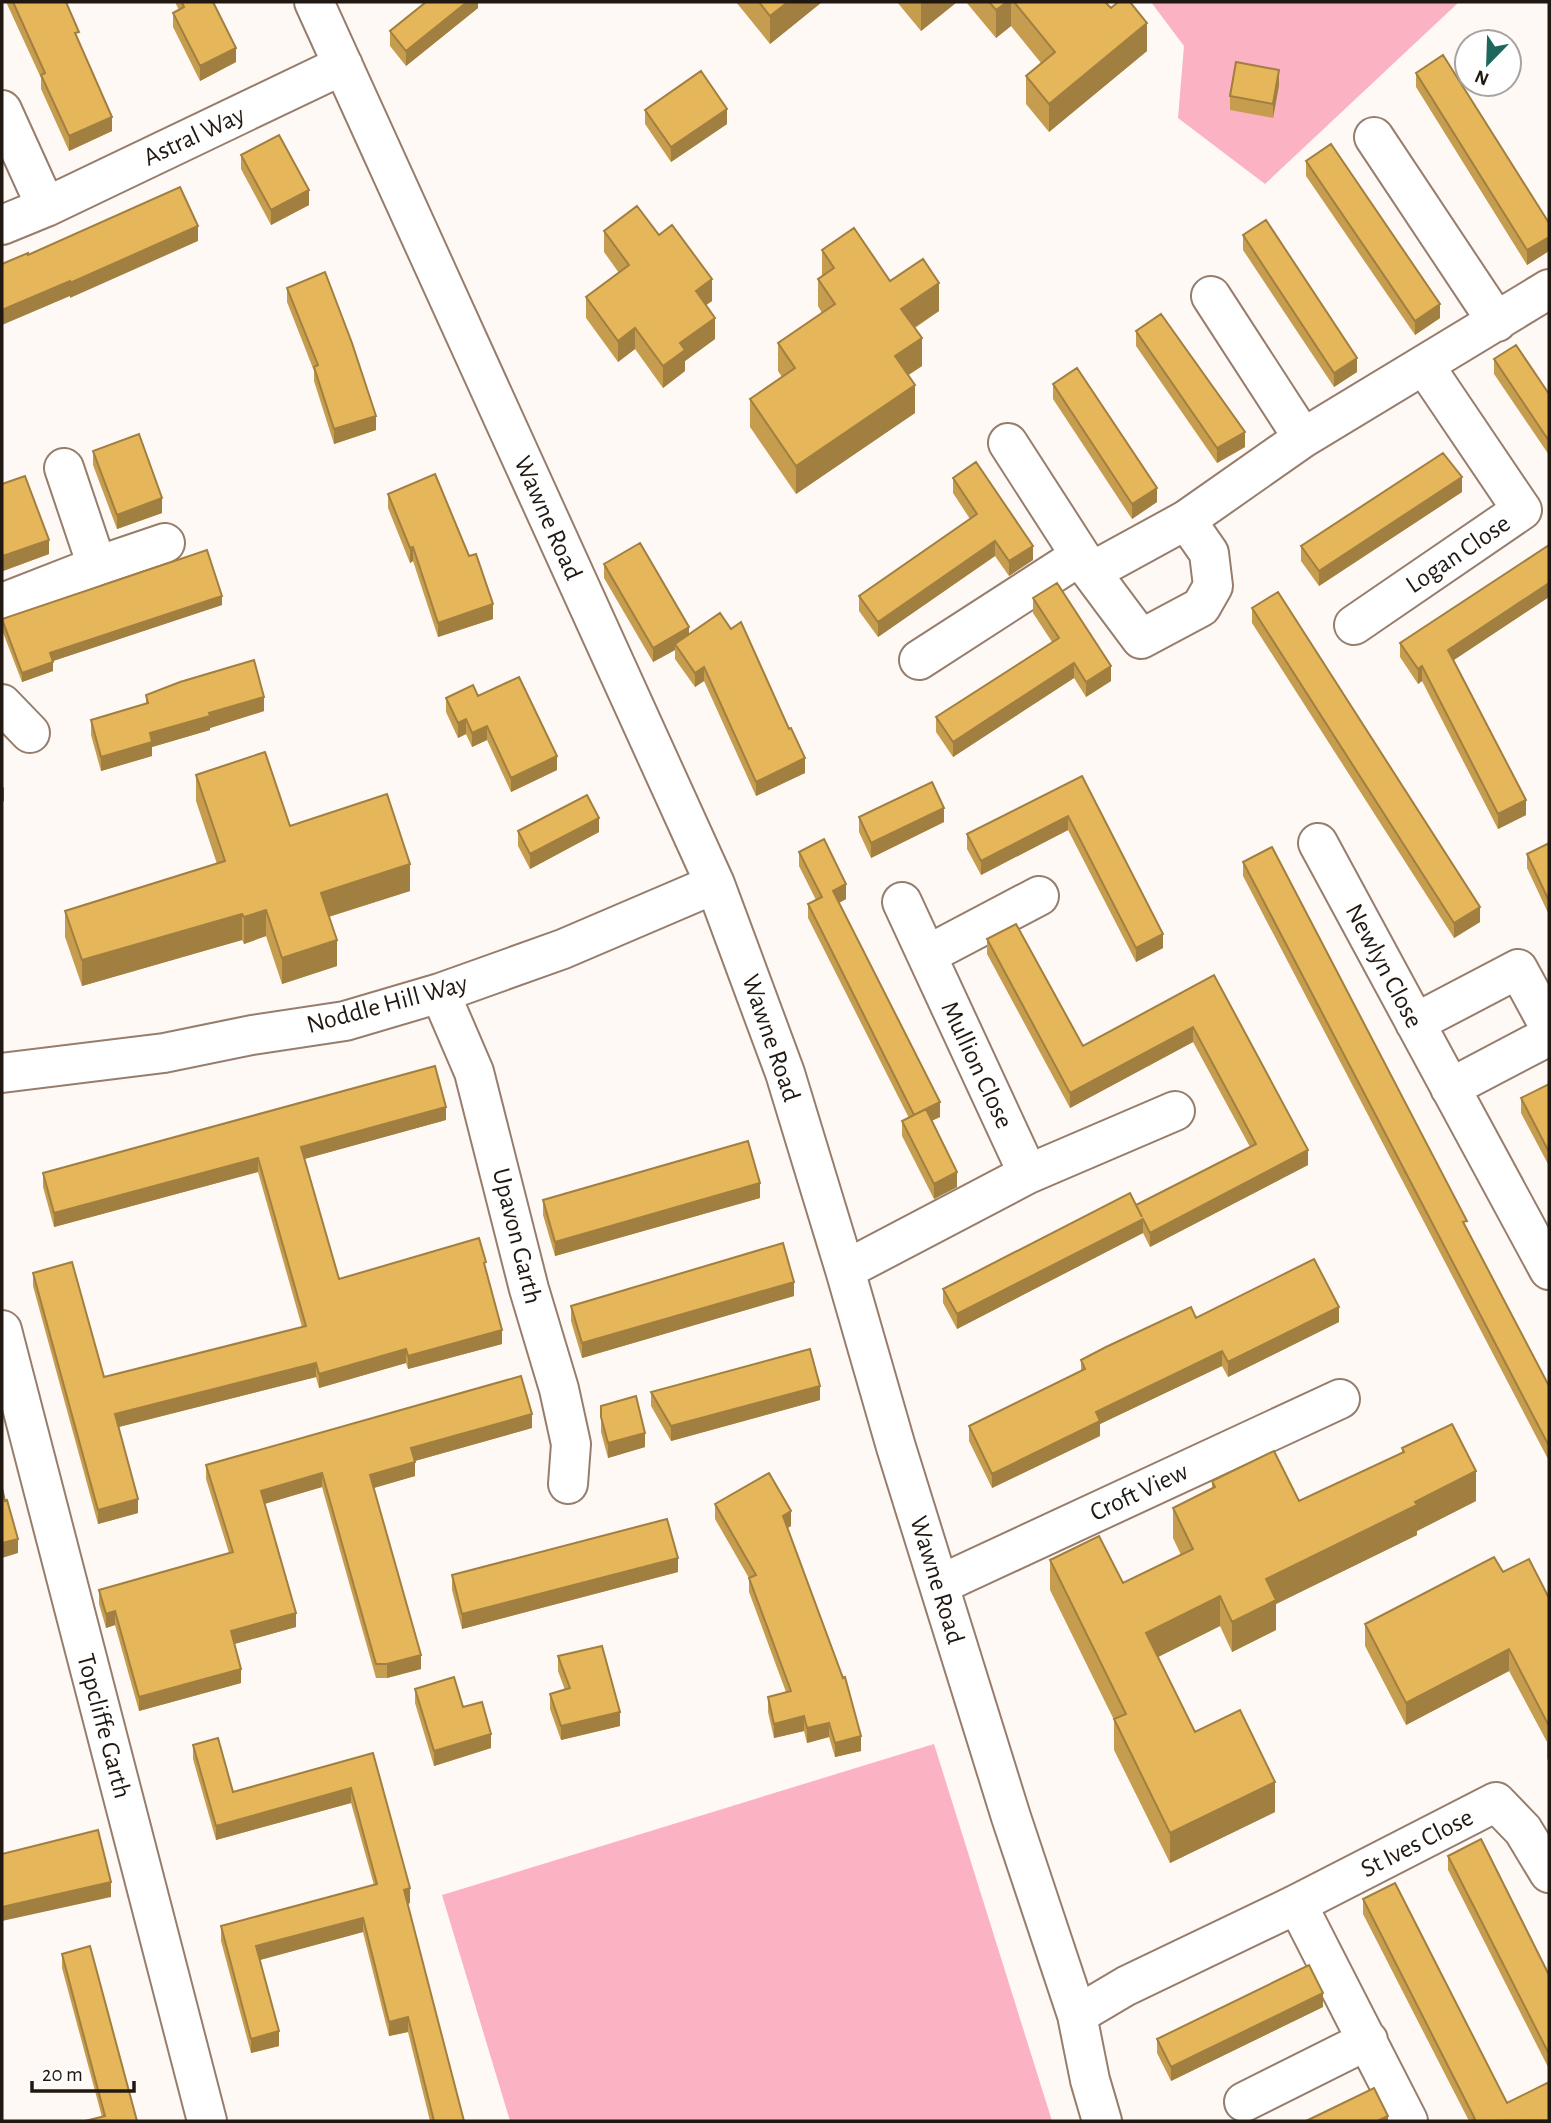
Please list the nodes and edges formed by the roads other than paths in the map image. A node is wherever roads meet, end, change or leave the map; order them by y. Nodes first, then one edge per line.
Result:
1 (314, 2) edge
2 (343, 65) junction
3 (2, 110) edge
4 (1374, 137) dead end
5 (46, 206) junction
6 (2, 225) edge
7 (1549, 289) edge
8 (1211, 296) dead end
9 (1497, 322) junction
10 (1424, 365) junction
11 (1303, 438) junction
12 (1008, 443) dead end
13 (64, 468) dead end
14 (1186, 520) junction
15 (165, 543) dead end
16 (1086, 564) junction
17 (97, 566) junction
18 (2, 603) edge
19 (1354, 625) dead end
20 (919, 660) dead end
21 (2, 704) edge
22 (30, 733) dead end
23 (1318, 843) dead end
24 (715, 884) junction
25 (1039, 896) dead end
26 (902, 902) dead end
27 (927, 955) junction
28 (440, 993) junction
29 (1415, 1023) junction
30 (1549, 1026) edge
31 (1549, 1036) edge
32 (2, 1073) edge
33 (1450, 1088) junction
34 (1175, 1111) dead end
35 (1028, 1174) junction
36 (845, 1270) junction
37 (1549, 1270) edge
38 (2, 1330) edge
39 (1340, 1399) dead end
40 (568, 1484) dead end
41 (939, 1585) junction
42 (1549, 1873) edge
43 (1297, 1905) junction
44 (1077, 2015) junction
45 (1368, 2040) junction
46 (1244, 2102) dead end
47 (207, 2121) edge
48 (1102, 2121) edge
49 (1408, 2121) edge

1 - 2 street, Wawne Road
2 - 5 street, Astral Way
2 - 24 street, Wawne Road
3 - 5 street
4 - 9 street
5 - 6 street, Astral Way
7 - 9 street
8 - 11 street
9 - 10 street
10 - 11 street
10 - 19 street, Logan Close
11 - 14 street
12 - 16 street
13 - 17 street
14 - 16 street
14 - 16 street
15 - 17 street
16 - 20 street
17 - 18 street
21 - 22 street
23 - 29 street, Newlyn Close
24 - 28 street, Noddle Hill Way
24 - 36 street, Wawne Road
25 - 27 street
26 - 27 street, Mullion Close
27 - 35 street, Mullion Close
28 - 32 street, Noddle Hill Way
28 - 40 street, Upavon Garth
29 - 30 street
29 - 33 street, Newlyn Close
31 - 33 street
33 - 37 street, Newlyn Close
34 - 35 street
35 - 36 street
36 - 41 street, Wawne Road
38 - 47 street, Topcliffe Garth
39 - 41 street, Croft View
41 - 44 street, Wawne Road
42 - 43 street, St Ives Close
43 - 44 street, St Ives Close
43 - 45 street
44 - 48 street, Wawne Road
45 - 46 street
45 - 49 street

